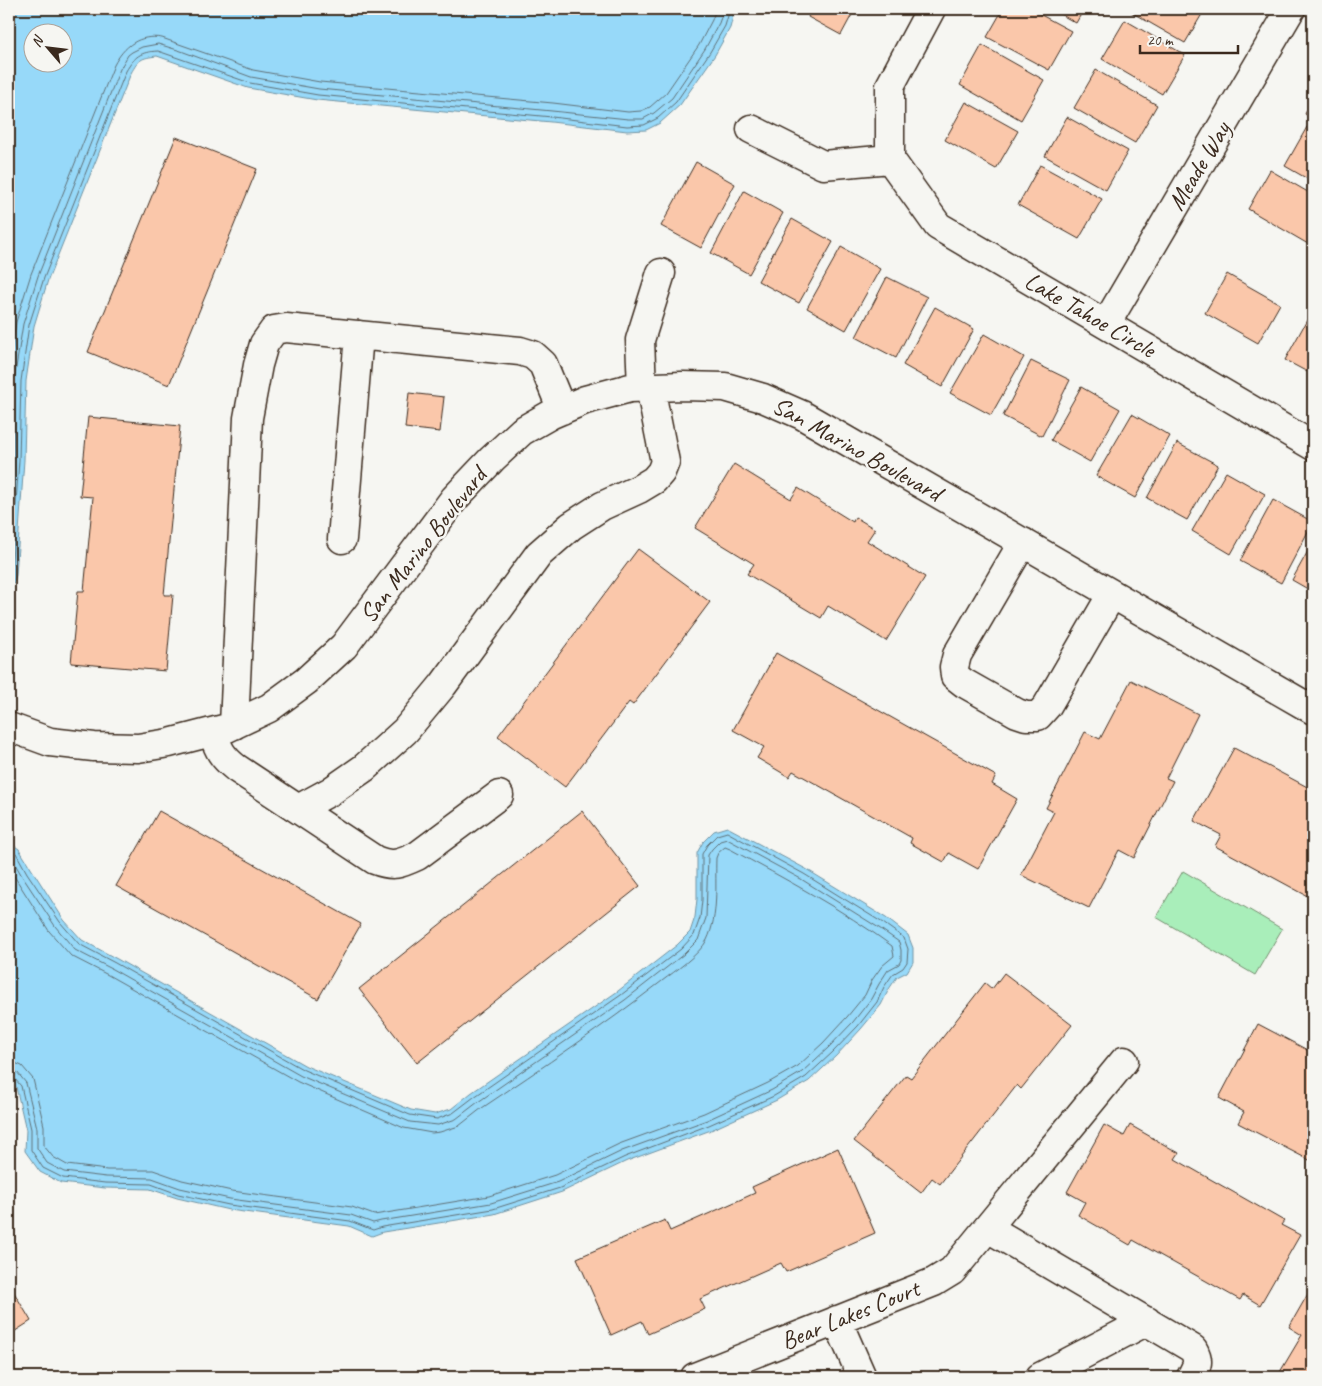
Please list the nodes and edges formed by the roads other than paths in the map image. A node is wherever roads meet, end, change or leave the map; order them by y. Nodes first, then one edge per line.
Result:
1 (931, 9) edge
2 (1292, 9) edge
3 (751, 129) dead end
4 (890, 159) junction
5 (661, 274) dead end
6 (1106, 324) junction
7 (359, 335) junction
8 (646, 388) junction
9 (562, 410) junction
10 (1313, 446) edge
11 (342, 539) dead end
12 (1023, 542) junction
13 (1112, 594) junction
14 (1313, 710) edge
15 (9, 727) edge
16 (223, 728) junction
17 (499, 795) dead end
18 (298, 810) junction
19 (1124, 1061) dead end
20 (988, 1228) junction
21 (837, 1320) junction
22 (1147, 1321) junction
23 (695, 1377) edge
24 (862, 1377) edge
25 (1040, 1377) edge
26 (1191, 1377) edge

1 - 4 street
2 - 6 street, Meade Way
3 - 4 street
4 - 6 street, Lake Tahoe Circle
5 - 8 street
6 - 10 street, Lake Tahoe Circle
7 - 9 street
7 - 11 street
7 - 16 street
8 - 9 street, San Marino Boulevard
8 - 12 street, San Marino Boulevard
8 - 18 street
9 - 16 street, San Marino Boulevard
12 - 13 street, San Marino Boulevard
12 - 13 street
13 - 14 street, San Marino Boulevard
15 - 16 street, San Marino Boulevard
16 - 18 street
17 - 18 street
19 - 20 street, Bear Lakes Court
20 - 21 street, Bear Lakes Court
20 - 22 street
21 - 23 street, Bear Lakes Court
21 - 24 street
22 - 25 street
22 - 26 street

